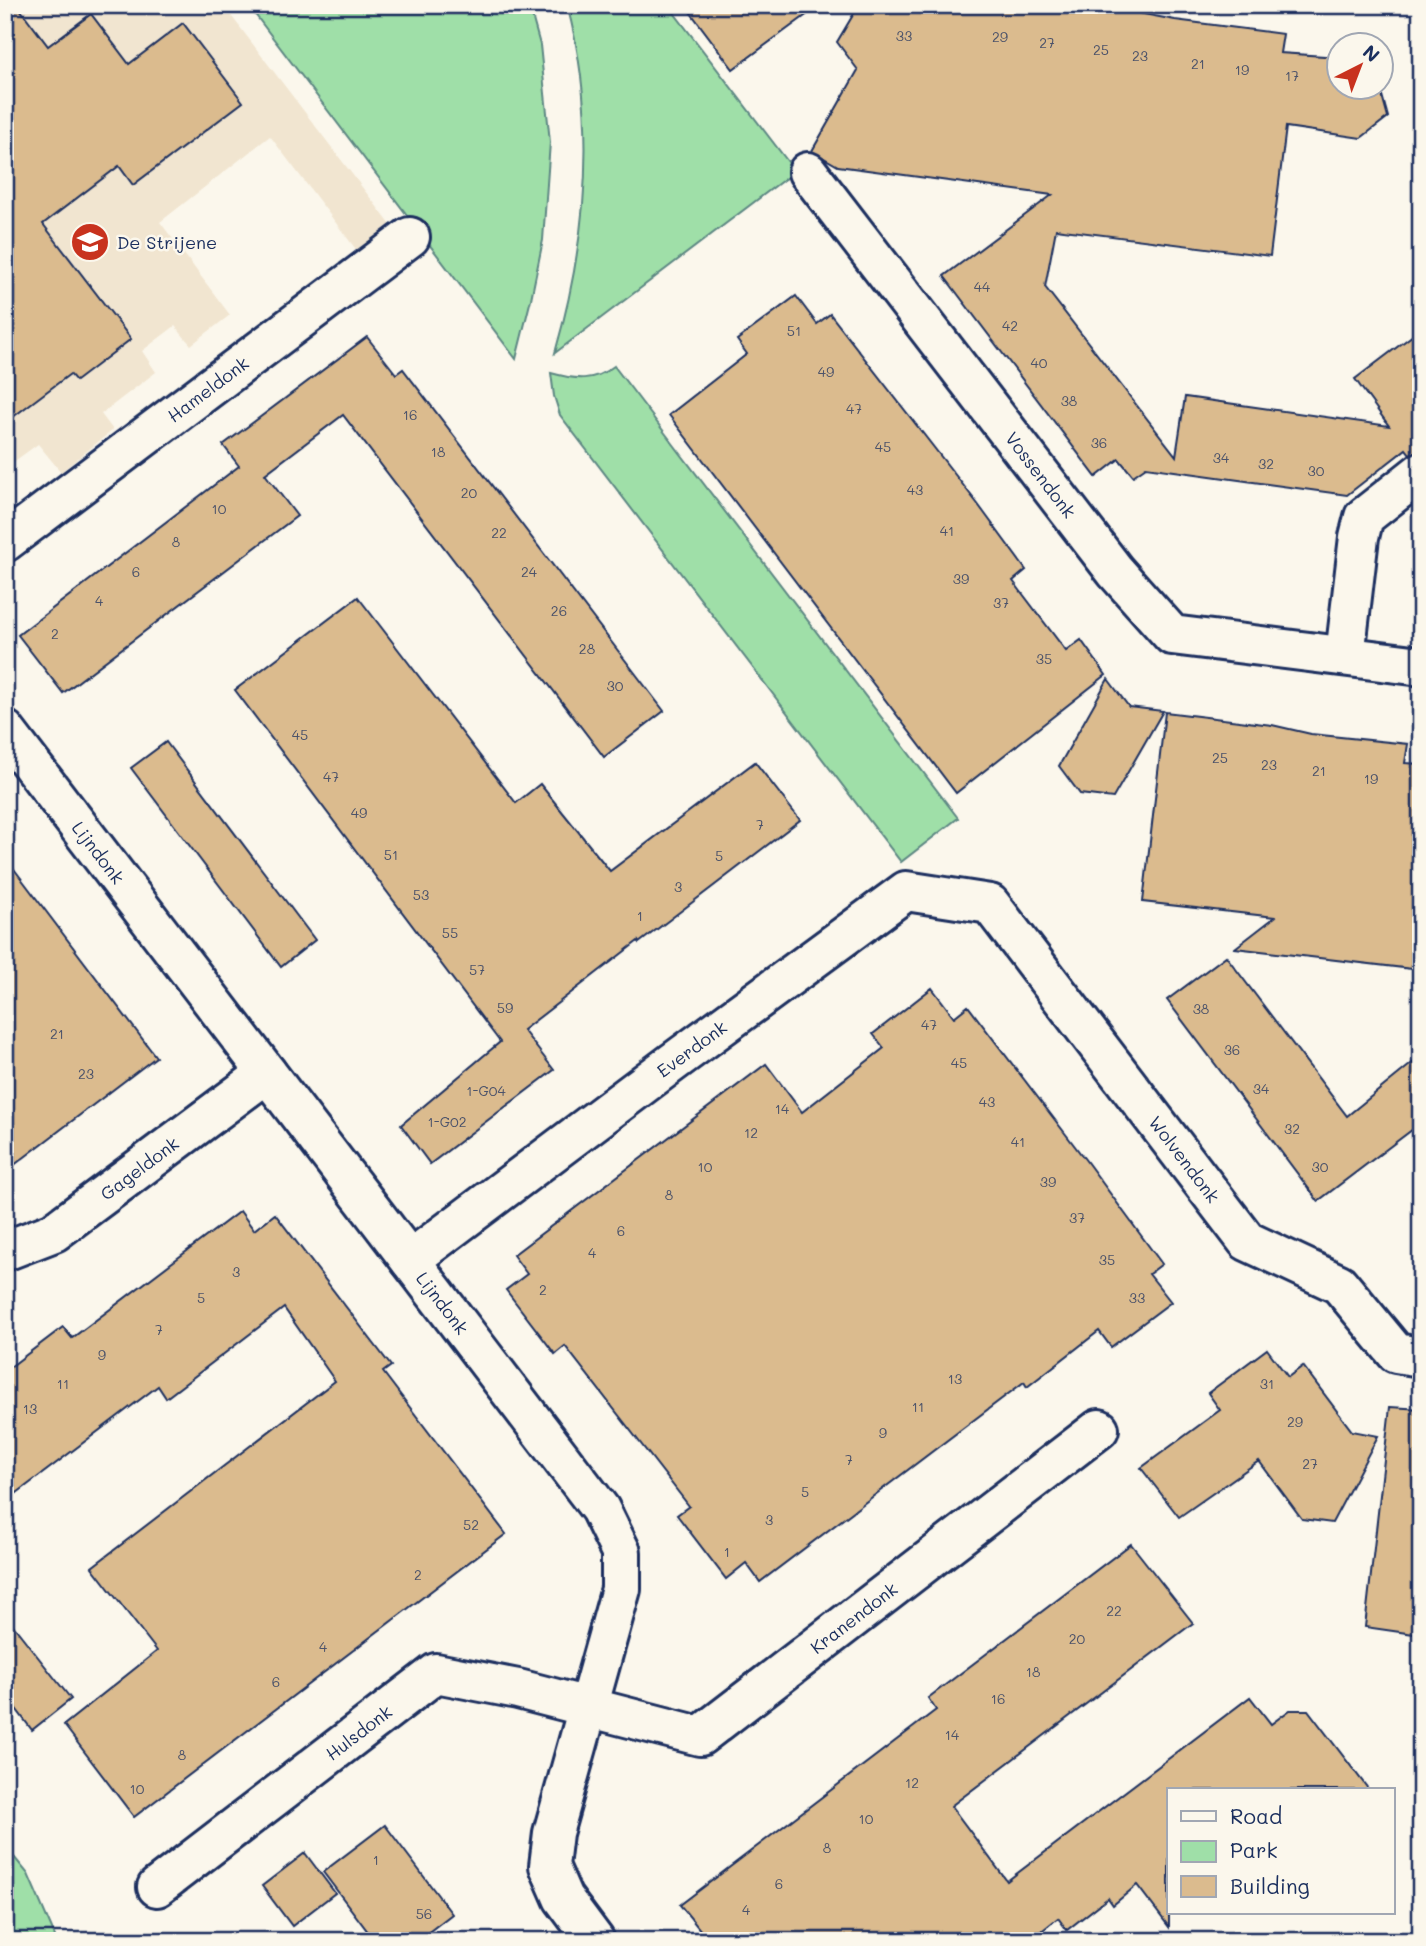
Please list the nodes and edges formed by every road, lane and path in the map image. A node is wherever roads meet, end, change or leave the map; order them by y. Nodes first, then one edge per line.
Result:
1 (808, 172) dead end
2 (410, 237) dead end
3 (1421, 472) edge
4 (5, 542) edge
5 (1345, 656) junction
6 (1421, 666) edge
7 (5, 730) edge
8 (990, 904) joint
9 (267, 1073) junction
10 (5, 1251) edge
11 (410, 1260) junction
12 (1421, 1357) edge
13 (1099, 1429) dead end
14 (588, 1707) junction
15 (157, 1887) dead end
16 (596, 1941) edge

1 - 5 street, Vossendonk
2 - 4 street, Hameldonk
3 - 5 street
5 - 6 street, Vossendonk
7 - 9 street, Lijndonk
8 - 11 street, Everdonk
8 - 12 street, Wolvendonk
9 - 10 street, Gageldonk
9 - 11 street, Lijndonk
11 - 14 street, Lijndonk
13 - 14 street, Kranendonk
14 - 15 street, Hulsdonk
14 - 16 street, Lijndonk

